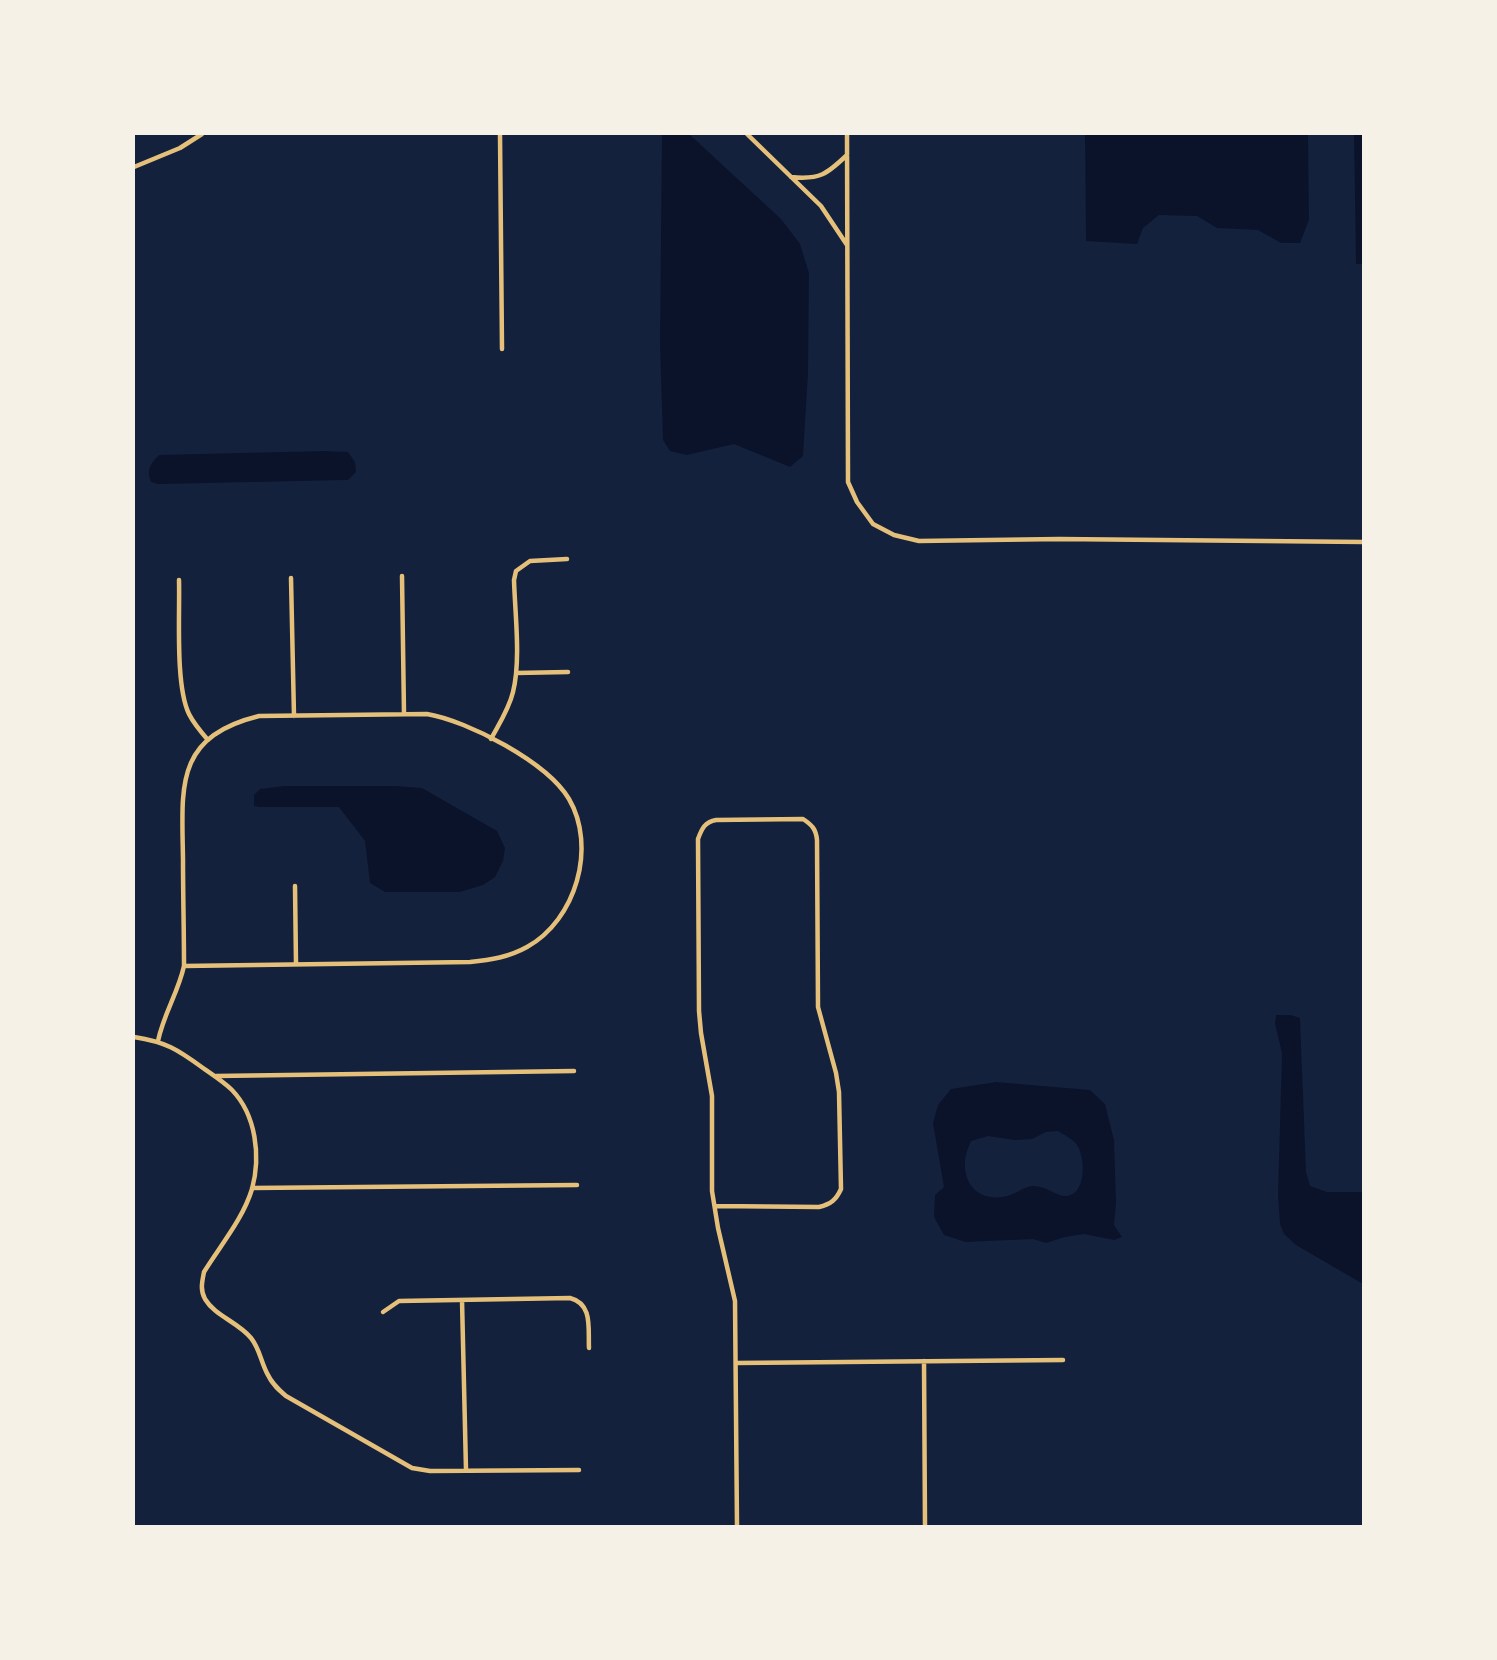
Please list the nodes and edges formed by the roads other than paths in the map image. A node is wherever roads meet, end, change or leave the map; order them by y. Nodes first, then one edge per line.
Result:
1 (202, 134) edge
2 (500, 134) edge
3 (747, 134) edge
4 (847, 134) edge
5 (848, 155) junction
6 (134, 167) edge
7 (791, 177) junction
8 (848, 246) junction
9 (502, 349) dead end
10 (1364, 542) edge
11 (567, 559) dead end
12 (402, 576) dead end
13 (291, 578) dead end
14 (179, 580) dead end
15 (568, 672) dead end
16 (516, 673) junction
17 (404, 714) junction
18 (294, 716) junction
19 (491, 739) junction
20 (208, 740) junction
21 (295, 886) dead end
22 (296, 964) junction
23 (184, 966) junction
24 (134, 1037) edge
25 (158, 1041) junction
26 (574, 1071) dead end
27 (216, 1076) junction
28 (578, 1185) dead end
29 (252, 1188) junction
30 (715, 1206) junction
31 (462, 1300) junction
32 (383, 1312) dead end
33 (589, 1348) dead end
34 (1063, 1360) dead end
35 (924, 1361) junction
36 (736, 1363) junction
37 (466, 1470) junction
38 (579, 1470) dead end
39 (737, 1527) edge
40 (925, 1527) edge

1 - 6 street
2 - 9 street
3 - 7 street
4 - 5 street
5 - 7 street
5 - 8 street
7 - 8 street
8 - 10 street
11 - 16 street
12 - 17 street
13 - 18 street
14 - 20 street
15 - 16 street
16 - 19 street
17 - 18 street
17 - 19 street
18 - 20 street
19 - 22 street
20 - 23 street
21 - 22 street
22 - 23 street
23 - 25 street
24 - 25 street
25 - 27 street
26 - 27 street
27 - 29 street
28 - 29 street
29 - 37 street
30 - 30 street
30 - 36 street
31 - 32 street
31 - 33 street
31 - 37 street
34 - 35 street
35 - 36 street
35 - 40 street
36 - 39 street
37 - 38 street

